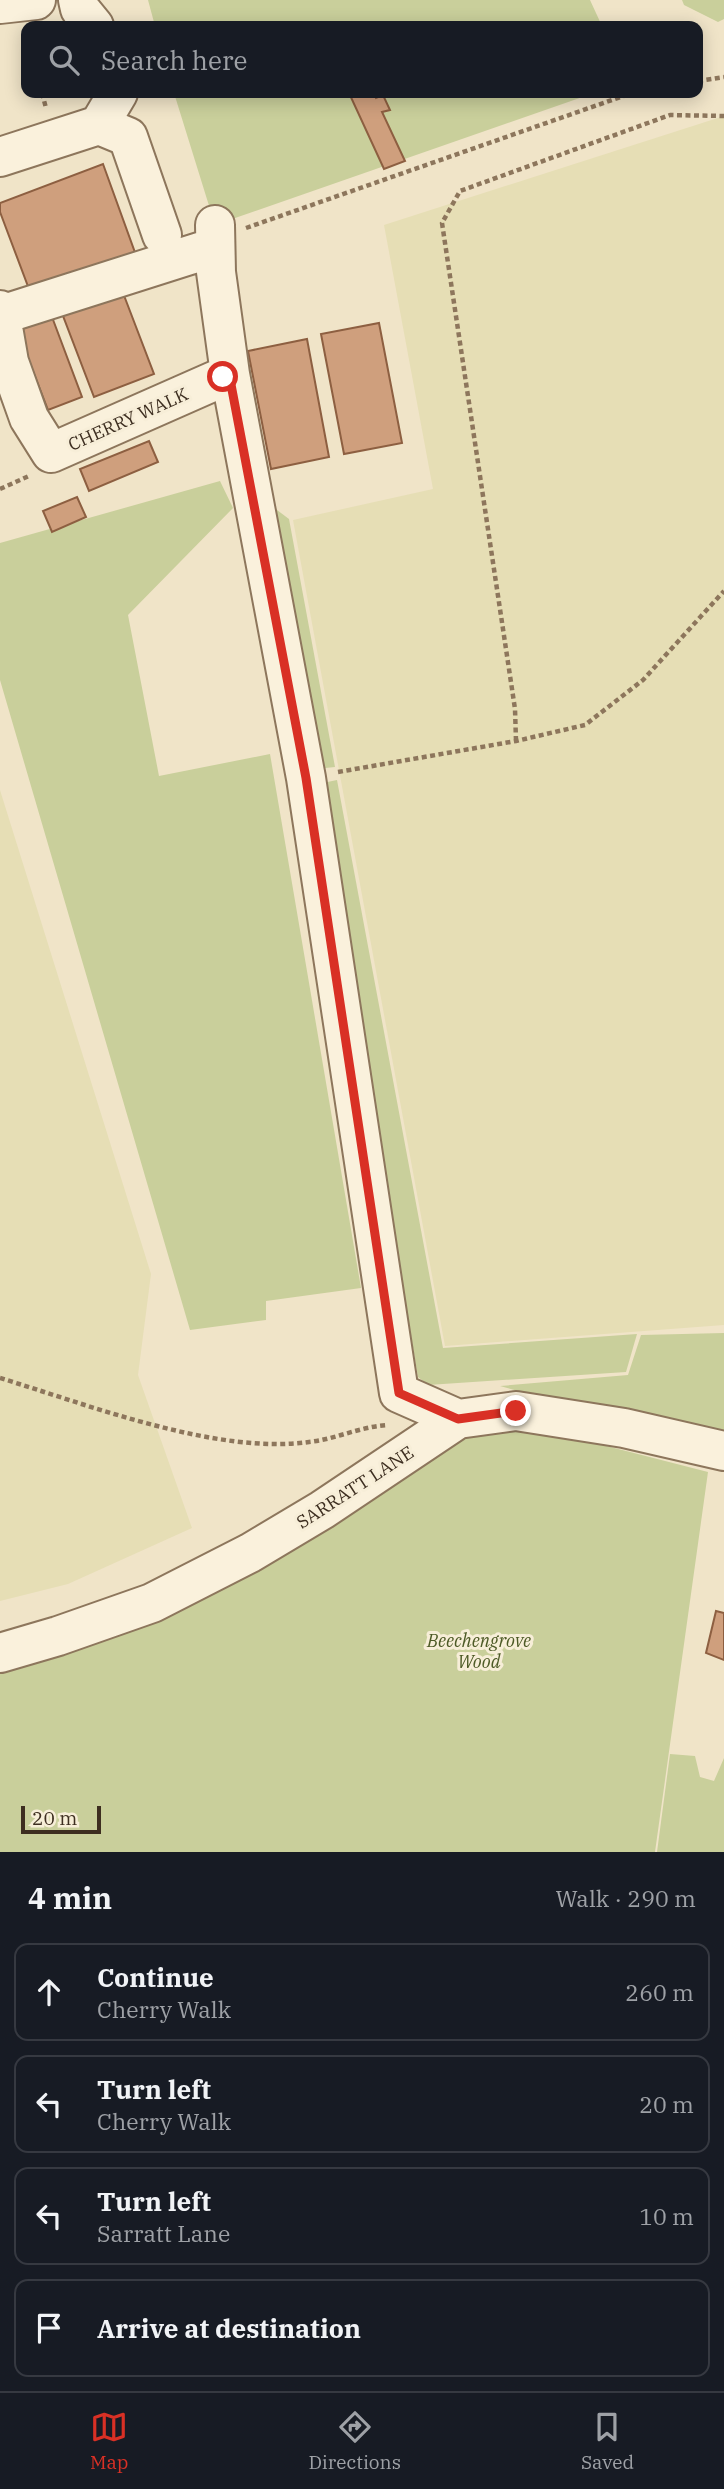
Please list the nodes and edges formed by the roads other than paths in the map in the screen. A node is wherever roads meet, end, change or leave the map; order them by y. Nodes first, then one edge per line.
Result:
1 (36, 0) edge
2 (78, 0) edge
3 (0, 4) edge
4 (90, 21) edge
5 (115, 98) edge
6 (99, 125) junction
7 (0, 157) edge
8 (162, 235) dead end
9 (1, 312) edge
10 (229, 374) junction
11 (458, 1419) junction
12 (724, 1451) edge
13 (0, 1653) edge

1 - 3 street
2 - 4 street
5 - 6 street
6 - 7 street
6 - 8 street
9 - 10 street, CHERRY WALK
9 - 10 street
10 - 11 street
11 - 12 street, SARRATT LANE
11 - 13 street, SARRATT LANE

